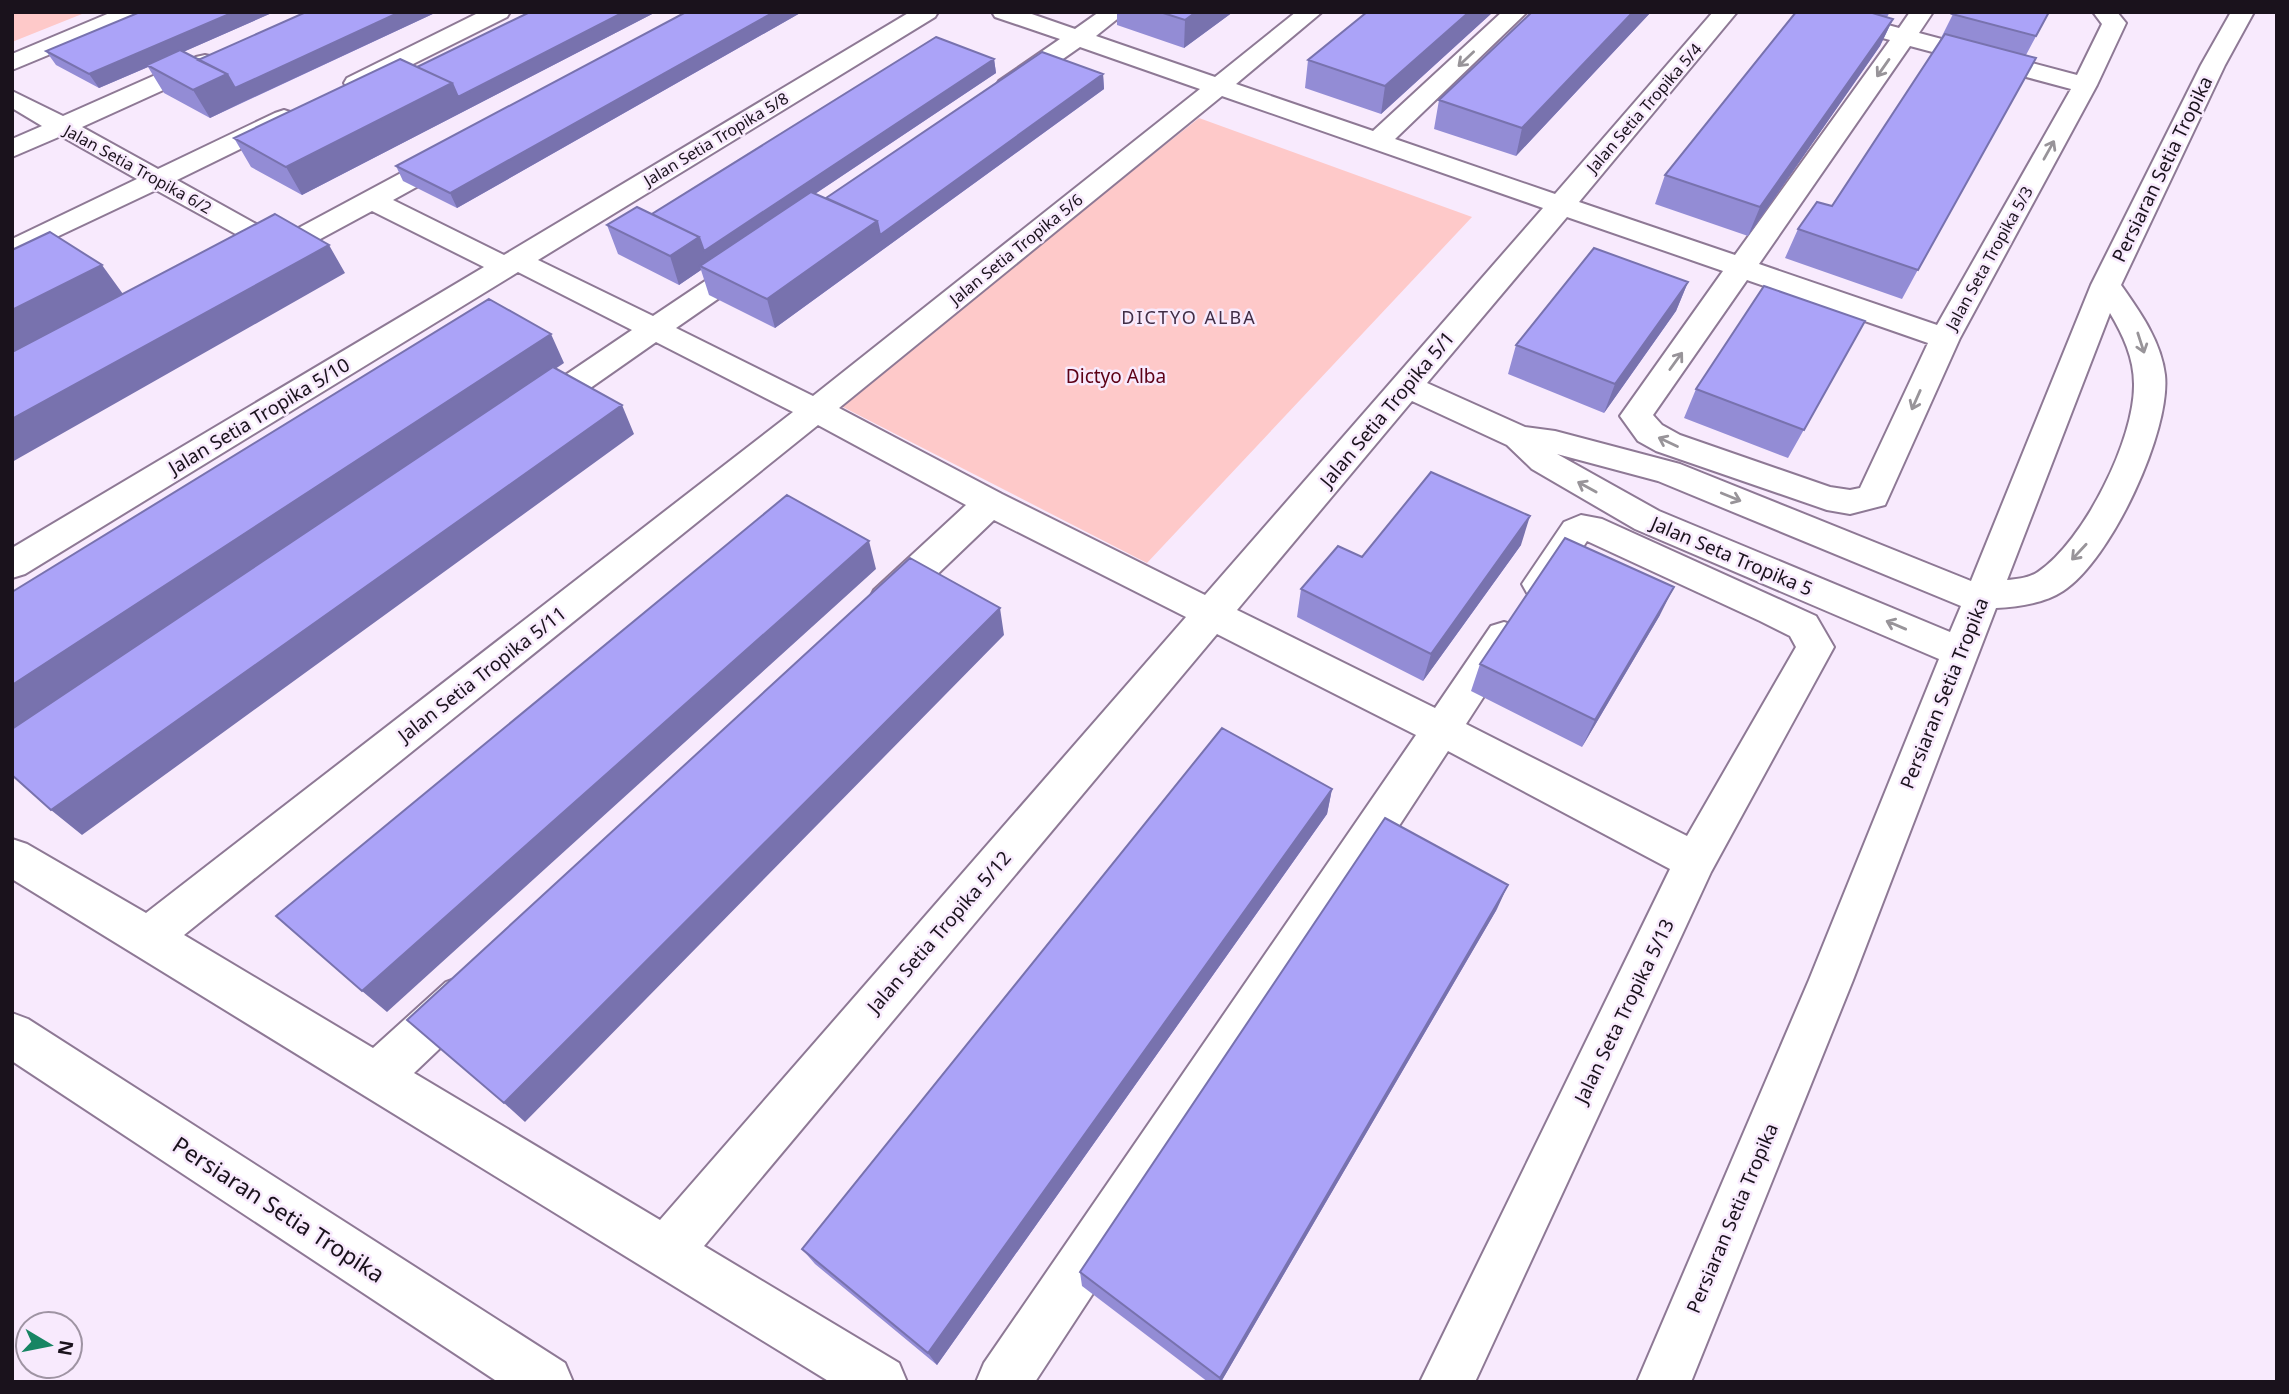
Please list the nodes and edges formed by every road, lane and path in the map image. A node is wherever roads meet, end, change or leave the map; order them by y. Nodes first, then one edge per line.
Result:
1 (132, 12) edge
2 (499, 12) edge
3 (927, 12) edge
4 (1003, 12) edge
5 (1115, 12) edge
6 (1311, 12) edge
7 (1516, 12) edge
8 (1726, 12) edge
9 (1812, 12) edge
10 (1922, 12) edge
11 (2243, 12) edge
12 (2109, 17) edge
13 (1905, 37) junction
14 (1077, 38) junction
15 (227, 52) edge
16 (12, 63) edge
17 (2085, 85) junction
18 (1217, 87) junction
19 (341, 90) edge
20 (12, 98) edge
21 (986, 101) edge
22 (304, 108) edge
23 (62, 127) junction
24 (1378, 141) junction
25 (12, 149) edge
26 (158, 180) junction
27 (372, 200) junction
28 (1562, 204) junction
29 (12, 250) edge
30 (769, 251) edge
31 (248, 254) junction
32 (511, 263) junction
33 (1744, 267) junction
34 (2105, 285) junction
35 (656, 330) junction
36 (1945, 338) junction
37 (1406, 386) junction
38 (816, 410) junction
39 (506, 431) edge
40 (1519, 437) junction
41 (990, 503) junction
42 (12, 565) edge
43 (1981, 597) junction
44 (1212, 614) junction
45 (859, 626) edge
46 (1959, 652) junction
47 (1441, 729) junction
48 (12, 857) edge
49 (1695, 862) junction
50 (148, 937) junction
51 (486, 974) edge
52 (12, 1035) edge
53 (376, 1077) junction
54 (667, 1251) junction
55 (546, 1382) edge
56 (880, 1382) edge
57 (1003, 1382) edge
58 (1447, 1382) edge
59 (1664, 1382) edge

1 - 16 street
2 - 19 street
3 - 32 street, Jalan Setia Tropika 5/8
4 - 14 street
5 - 14 street
6 - 18 street, Jalan Setia Tropika 5/6
7 -> 24 street
8 - 28 street, Jalan Setia Tropika 5/4
9 - 13 street
10 - 13 street
11 - 34 street, Persiaran Setia Tropika
12 - 17 street, Jalan Seta Tropika 5/3
13 - 17 street
13 -> 33 street
14 - 18 street
14 - 21 street
15 - 23 street
36 -> 17 street, Jalan Seta Tropika 5/3
18 - 24 street
18 - 38 street, Jalan Setia Tropika 5/6
20 - 23 street, Jalan Setia Tropika 6/2
22 - 26 street
23 - 25 street
23 - 26 street, Jalan Setia Tropika 6/2
24 - 28 street
26 - 29 street
26 - 31 street, Jalan Setia Tropika 6/2
27 - 31 street
27 - 31 street
27 - 32 street
28 - 33 street
28 - 37 street, Jalan Setia Tropika 5/1
30 - 35 street
32 - 35 street
32 - 42 street, Jalan Setia Tropika 5/10
33 - 36 street
36 -> 33 street, Jalan Seta Tropika 5/3
34 - 43 street, Persiaran Setia Tropika
34 -> 43 street
35 - 38 street
35 - 39 street
37 - 40 street, Jalan Seta Tropika 5
37 - 44 street, Jalan Setia Tropika 5/1
38 - 41 street
38 - 50 street, Jalan Setia Tropika 5/11
40 -> 43 street, Jalan Seta Tropika 5
46 -> 40 street, Jalan Seta Tropika 5
41 - 44 street
41 - 45 street
43 - 46 street, Persiaran Setia Tropika
44 - 47 street
44 - 54 street, Jalan Setia Tropika 5/12
46 - 59 street, Persiaran Setia Tropika
47 - 49 street
47 - 49 street, Jalan Seta Tropika 5/13
47 - 57 street
48 - 50 street
49 - 58 street, Jalan Seta Tropika 5/13
50 - 53 street
51 - 53 street
52 - 55 street, Persiaran Setia Tropika
53 - 54 street
54 - 56 street

